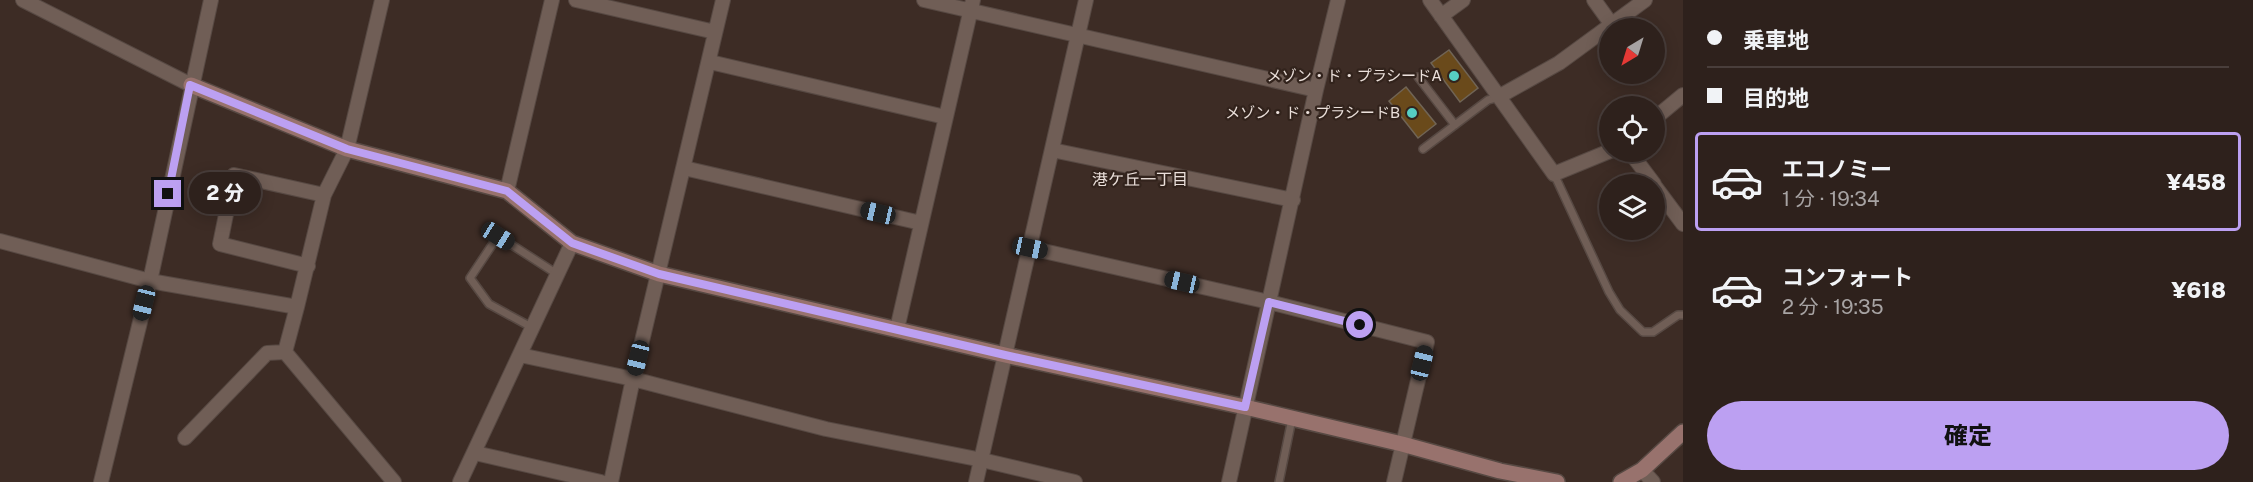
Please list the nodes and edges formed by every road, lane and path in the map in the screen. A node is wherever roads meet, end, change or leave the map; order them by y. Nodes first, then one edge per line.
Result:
1 (23, 0) edge
2 (211, 0) edge
3 (382, 0) edge
4 (552, 0) edge
5 (576, 0) edge
6 (723, 0) edge
7 (924, 0) edge
8 (1086, 0) edge
9 (1338, 0) edge
10 (1430, 0) edge
11 (1463, 0) edge
12 (1594, 0) edge
13 (1645, 0) edge
14 (972, 5) edge
15 (1441, 16) junction
16 (1607, 18) edge
17 (1621, 18) edge
18 (715, 32) junction
19 (1599, 34) edge
20 (1078, 35) junction
21 (710, 62) junction
22 (1418, 77) dead end
23 (190, 85) junction
24 (1316, 90) junction
25 (1683, 95) edge
26 (1500, 96) junction
27 (1665, 110) edge
28 (945, 117) junction
29 (1455, 125) junction
30 (347, 149) junction
31 (1424, 149) dead end
32 (1052, 150) junction
33 (1599, 156) edge
34 (684, 168) junction
35 (1554, 174) junction
36 (507, 191) junction
37 (324, 195) junction
38 (1293, 200) junction
39 (1665, 200) edge
40 (921, 223) junction
41 (1683, 224) edge
42 (0, 241) edge
43 (572, 243) junction
44 (1030, 248) junction
45 (308, 266) junction
46 (558, 274) junction
47 (659, 274) junction
48 (150, 281) junction
49 (1269, 302) junction
50 (297, 307) junction
51 (1683, 315) edge
52 (533, 328) junction
53 (897, 329) junction
54 (285, 352) junction
55 (520, 355) junction
56 (1005, 355) junction
57 (633, 379) junction
58 (1245, 407) junction
59 (1292, 419) junction
60 (1683, 432) edge
61 (185, 438) dead end
62 (1402, 444) junction
63 (475, 453) junction
64 (982, 460) junction
65 (1642, 470) junction
66 (101, 482) edge
67 (394, 482) edge
68 (460, 482) edge
69 (600, 482) edge
70 (611, 482) edge
71 (976, 482) edge
72 (1075, 482) edge
73 (1229, 482) edge
74 (1279, 482) edge
75 (1394, 482) edge
76 (1557, 482) edge
77 (1621, 482) edge
78 (1653, 482) edge

1 - 23 street
2 - 23 street
3 - 30 street
4 - 36 street
5 - 18 street
6 - 18 street
7 - 14 street
8 - 20 street
9 - 24 street
10 - 15 street
11 - 15 street
12 - 16 street
13 - 17 street
14 - 20 street
14 - 28 street
15 - 26 street
18 - 21 street
19 - 26 street
20 - 24 street
20 - 32 street
21 - 28 street
21 - 34 street
22 - 29 lane
23 - 30 street
23 - 48 street
24 - 38 street
25 - 27 street
26 - 29 lane
26 - 35 street
28 - 40 street
29 - 31 lane
30 - 36 street
30 - 37 street
32 - 38 street
32 - 44 street
33 - 35 street
34 - 40 street
34 - 47 street
35 - 51 lane
36 - 43 street
37 - 45 street
37 - 45 street
38 - 49 street
39 - 41 street
40 - 53 street
42 - 48 street
43 - 46 street
43 - 47 street
44 - 49 street
44 - 56 street
45 - 50 street
46 - 52 street
46 - 52 lane
47 - 53 street
47 - 57 street
48 - 50 street
48 - 66 street
49 - 58 street
49 - 62 street
50 - 54 street
52 - 55 street
53 - 56 street
54 - 61 street
54 - 67 street
55 - 57 street
55 - 63 street
56 - 58 street
56 - 64 street
57 - 64 street
57 - 70 street
58 - 59 street
58 - 73 street
59 - 62 street
59 - 74 lane
60 - 65 street
62 - 75 street
62 - 76 street
63 - 68 street
63 - 69 street
64 - 71 street
64 - 72 street
65 - 77 street
65 - 78 street

